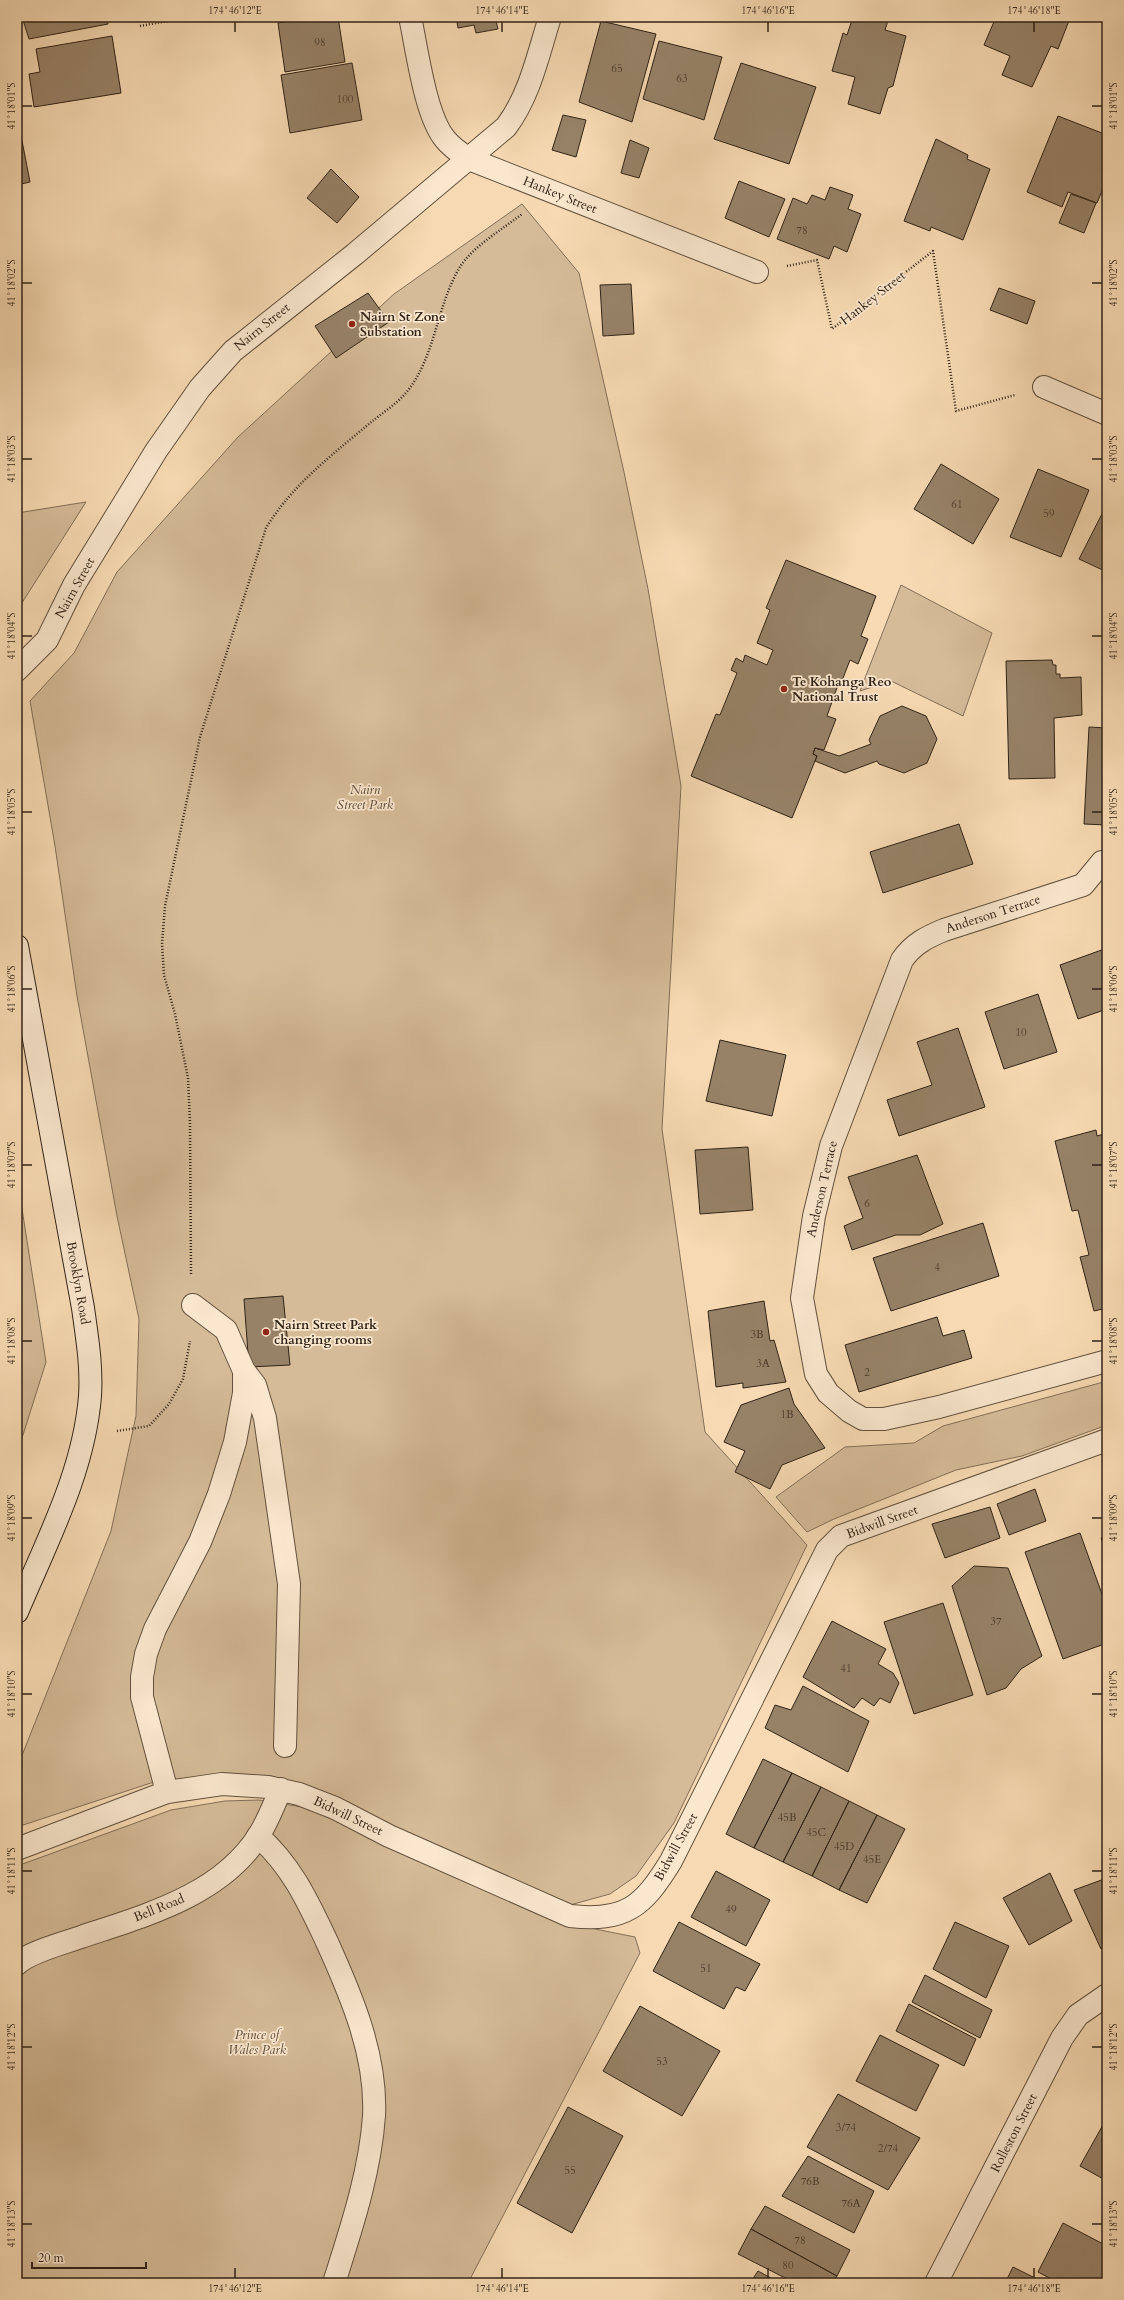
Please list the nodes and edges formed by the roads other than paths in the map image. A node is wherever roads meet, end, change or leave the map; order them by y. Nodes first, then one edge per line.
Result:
1 (410, 17) edge
2 (550, 17) edge
3 (469, 159) junction
4 (757, 272) road end
5 (1044, 387) road end
6 (1107, 414) edge
7 (17, 670) edge
8 (1102, 862) dead end
9 (17, 946) edge
10 (193, 1305) road end
11 (1107, 1361) edge
12 (244, 1371) junction
13 (1107, 1440) edge
14 (17, 1612) edge
15 (285, 1746) dead end
16 (281, 1789) junction
17 (167, 1792) junction
18 (258, 1836) junction
19 (17, 1848) edge
20 (17, 1964) edge
21 (1107, 1995) edge
22 (334, 2283) edge
23 (936, 2283) edge

1 - 3 street
2 - 3 street, Nairn Street
3 - 4 street, Hankey Street
3 - 7 street, Nairn Street
5 - 6 street
8 - 11 street, Anderson Terrace
9 - 14 street, Brooklyn Road
10 - 12 street
12 - 15 street
12 - 17 street
13 - 16 street, Bidwill Street
16 - 17 street, Bidwill Street
16 - 18 street, Bell Road
17 - 19 street, Bidwill Street
18 - 20 street, Bell Road
18 - 22 street
21 - 23 street, Rolleston Street

